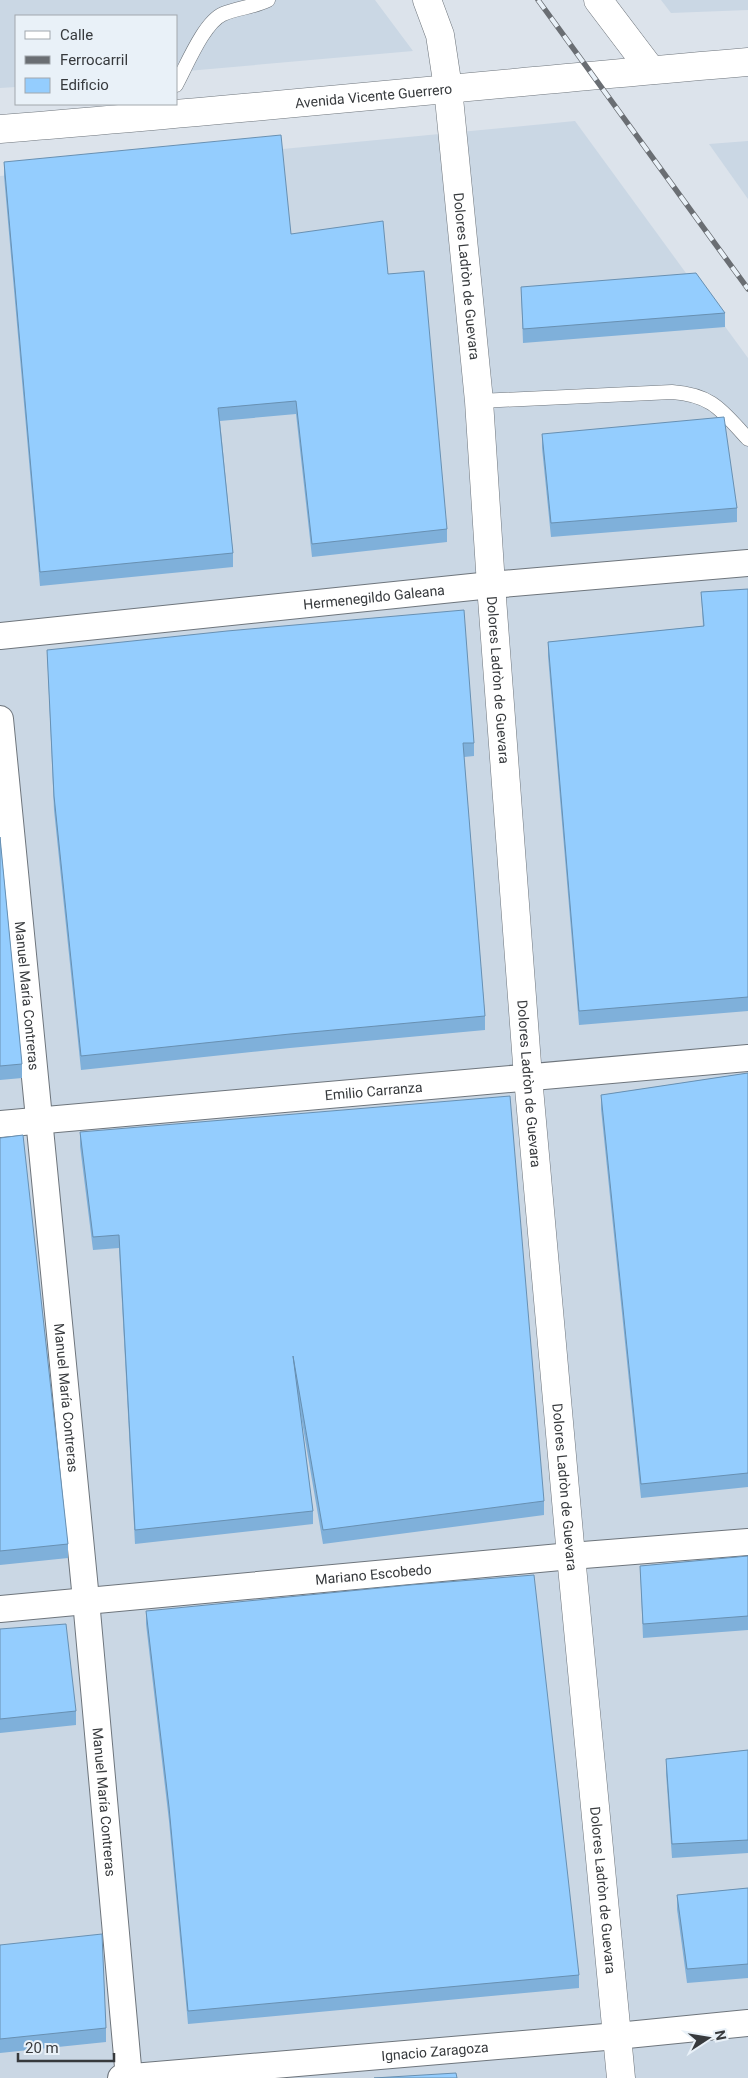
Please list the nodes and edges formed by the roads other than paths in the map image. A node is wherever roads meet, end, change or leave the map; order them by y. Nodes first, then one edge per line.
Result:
1 (268, 0) edge
2 (427, 0) edge
3 (598, 0) edge
4 (748, 62) edge
5 (650, 70) junction
6 (178, 82) edge
7 (448, 88) junction
8 (163, 110) edge
9 (0, 129) edge
10 (479, 401) junction
11 (748, 439) edge
12 (748, 562) edge
13 (491, 585) junction
14 (0, 636) edge
15 (0, 719) edge
16 (748, 1058) edge
17 (528, 1077) junction
18 (38, 1121) junction
19 (0, 1124) edge
20 (748, 1542) edge
21 (571, 1556) junction
22 (86, 1600) junction
23 (0, 1609) edge
24 (748, 2023) edge
25 (617, 2036) junction
26 (126, 2078) edge
27 (621, 2078) edge

1 - 6 lane
2 - 7 street, Dolores Ladròn de Guevara
3 - 5 street
4 - 5 street, Avenida Vicente Guerrero
5 - 7 street, Avenida Vicente Guerrero
7 - 8 street, Avenida Vicente Guerrero
7 - 10 street, Dolores Ladròn de Guevara
8 - 9 street, Avenida Vicente Guerrero
10 - 11 lane
10 - 13 street, Dolores Ladròn de Guevara
12 - 13 street, Hermenegildo Galeana
13 - 14 street, Hermenegildo Galeana
13 - 17 street, Dolores Ladròn de Guevara
15 - 18 street, Manuel María Contreras
16 - 17 street, Emilio Carranza
17 - 18 street, Emilio Carranza
17 - 21 street, Dolores Ladròn de Guevara
18 - 19 street, Emilio Carranza
18 - 22 street, Manuel María Contreras
20 - 21 street, Mariano Escobedo
21 - 22 street, Mariano Escobedo
21 - 25 street, Dolores Ladròn de Guevara
22 - 23 street, Mariano Escobedo
22 - 26 street, Manuel María Contreras
24 - 25 street, Ignacio Zaragoza
25 - 26 street, Ignacio Zaragoza
25 - 27 street, Dolores Ladròn de Guevara

